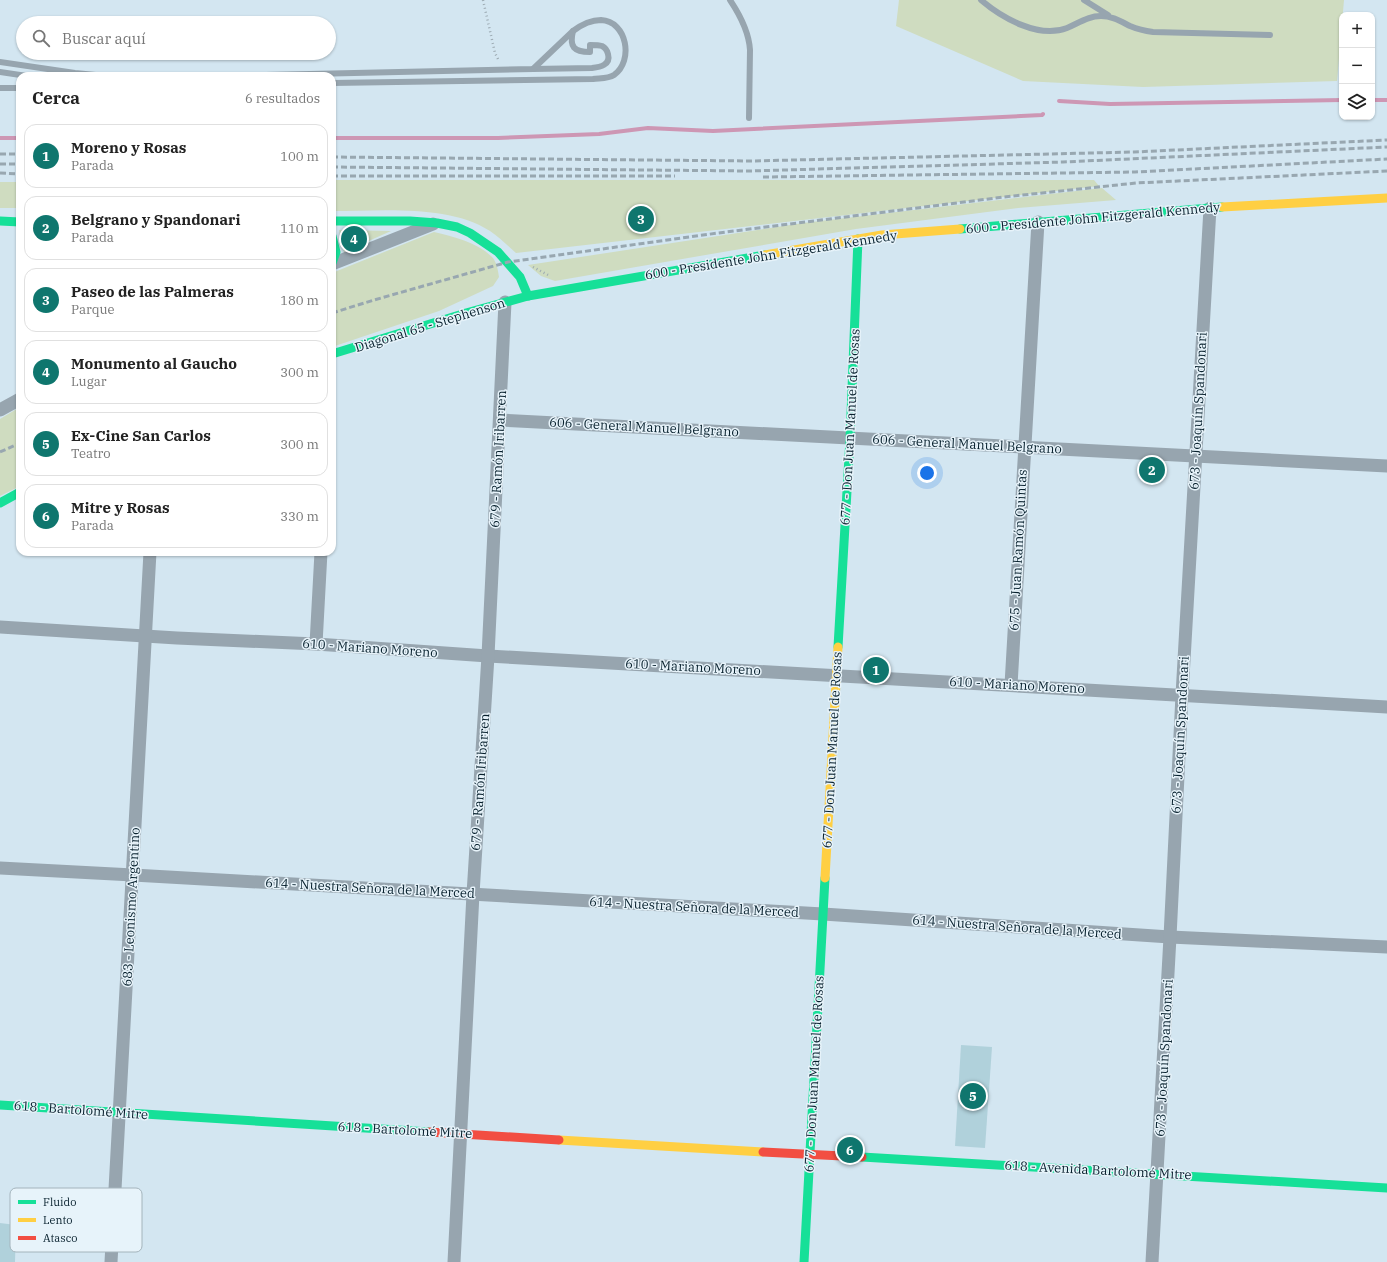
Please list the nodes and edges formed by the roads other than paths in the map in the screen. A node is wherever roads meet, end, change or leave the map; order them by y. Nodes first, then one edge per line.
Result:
1 (730, 0) edge
2 (981, 0) edge
3 (1084, 0) edge
4 (1109, 16) junction
5 (573, 31) junction
6 (1270, 35) dead end
7 (0, 62) edge
8 (533, 69) junction
9 (0, 72) edge
10 (69, 72) edge
11 (336, 73) edge
12 (16, 74) edge
13 (336, 83) edge
14 (0, 88) edge
15 (16, 88) edge
16 (749, 118) dead end
17 (1387, 198) edge
18 (1210, 208) junction
19 (0, 221) edge
20 (336, 221) edge
21 (16, 222) edge
22 (1038, 222) junction
23 (437, 223) junction
24 (858, 238) junction
25 (336, 262) edge
26 (528, 296) junction
27 (505, 302) junction
28 (336, 353) edge
29 (16, 401) edge
30 (0, 410) edge
31 (500, 420) junction
32 (850, 439) junction
33 (1024, 446) junction
34 (1196, 455) junction
35 (1387, 466) edge
36 (16, 494) edge
37 (0, 503) edge
38 (150, 556) edge
39 (321, 556) edge
40 (0, 627) edge
41 (146, 635) junction
42 (316, 644) junction
43 (488, 656) junction
44 (837, 675) junction
45 (1011, 685) junction
46 (1182, 695) junction
47 (1387, 707) edge
48 (0, 868) edge
49 (133, 875) junction
50 (473, 894) junction
51 (823, 914) junction
52 (1170, 937) junction
53 (1387, 947) edge
54 (0, 1105) edge
55 (120, 1113) junction
56 (462, 1134) junction
57 (810, 1154) junction
58 (1158, 1173) junction
59 (115, 1188) edge
60 (1387, 1188) edge
61 (112, 1252) edge
62 (111, 1262) edge
63 (454, 1262) edge
64 (804, 1262) edge
65 (1152, 1262) edge

1 - 16 lane
2 - 4 lane
3 - 4 lane
4 - 6 lane
5 - 8 lane
5 - 8 lane
5 - 13 lane
7 - 10 lane
8 - 11 lane
9 - 12 lane
14 - 15 lane
17 - 18 street, 600 - Presidente John Fitzgerald Kennedy
18 - 22 street, 600 - Presidente John Fitzgerald Kennedy
18 - 34 street, 673 - Joaquín Spandonari
19 - 21 street
20 - 23 street
22 - 24 street, 600 - Presidente John Fitzgerald Kennedy
22 - 33 street, 675 - Juan Ramón Quintas
23 - 25 street
23 - 26 street
24 - 26 street, 600 - Presidente John Fitzgerald Kennedy
24 - 32 street, 677 - Don Juan Manuel de Rosas
26 - 27 street, Diagonal 65 - Stephenson
27 - 28 street, Diagonal 65 - Stephenson
27 - 31 street, 679 - Ramón Iribarren
29 - 30 street
31 - 32 street, 606 - General Manuel Belgrano
31 - 43 street, 679 - Ramón Iribarren
32 - 33 street, 606 - General Manuel Belgrano
32 - 44 street, 677 - Don Juan Manuel de Rosas
33 - 34 street, 606 - General Manuel Belgrano
33 - 45 street, 675 - Juan Ramón Quintas
34 - 35 street, 606 - General Manuel Belgrano
34 - 46 street, 673 - Joaquín Spandonari
36 - 37 street
38 - 41 street, 683 - Leonismo Argentino
39 - 42 street
40 - 41 street, 610 - Mariano Moreno
41 - 42 street, 610 - Mariano Moreno
41 - 49 street, 683 - Leonismo Argentino
42 - 43 street, 610 - Mariano Moreno
43 - 44 street, 610 - Mariano Moreno
43 - 50 street, 679 - Ramón Iribarren
44 - 45 street, 610 - Mariano Moreno
44 - 51 street, 677 - Don Juan Manuel de Rosas
45 - 46 street, 610 - Mariano Moreno
46 - 47 street, 610 - Mariano Moreno
46 - 52 street, 673 - Joaquín Spandonari
48 - 49 street, 614 - Nuestra Señora de la Merced
49 - 50 street, 614 - Nuestra Señora de la Merced
49 - 55 street, 683 - Leonismo Argentino
50 - 51 street, 614 - Nuestra Señora de la Merced
50 - 56 street, 679 - Ramón Iribarren
51 - 52 street, 614 - Nuestra Señora de la Merced
51 - 57 street, 677 - Don Juan Manuel de Rosas
52 - 53 street, 614 - Nuestra Señora de la Merced
52 - 58 street, 673 - Joaquín Spandonari
54 - 55 street, 618 - Bartolomé Mitre
55 - 56 street, 618 - Bartolomé Mitre
55 - 59 street, 683 - Leonismo Argentino
56 - 57 street, 618 - Bartolomé Mitre
56 - 63 street, 679 - Ramón Iribarren
57 - 58 street, 618 - Avenida Bartolomé Mitre
57 - 64 street, 677 - Don Juan Manuel de Rosas
58 - 60 street, 618 - Avenida Bartolomé Mitre
58 - 65 street, 673 - Joaquín Spandonari
61 - 62 street, 683 - Leonismo Argentino

